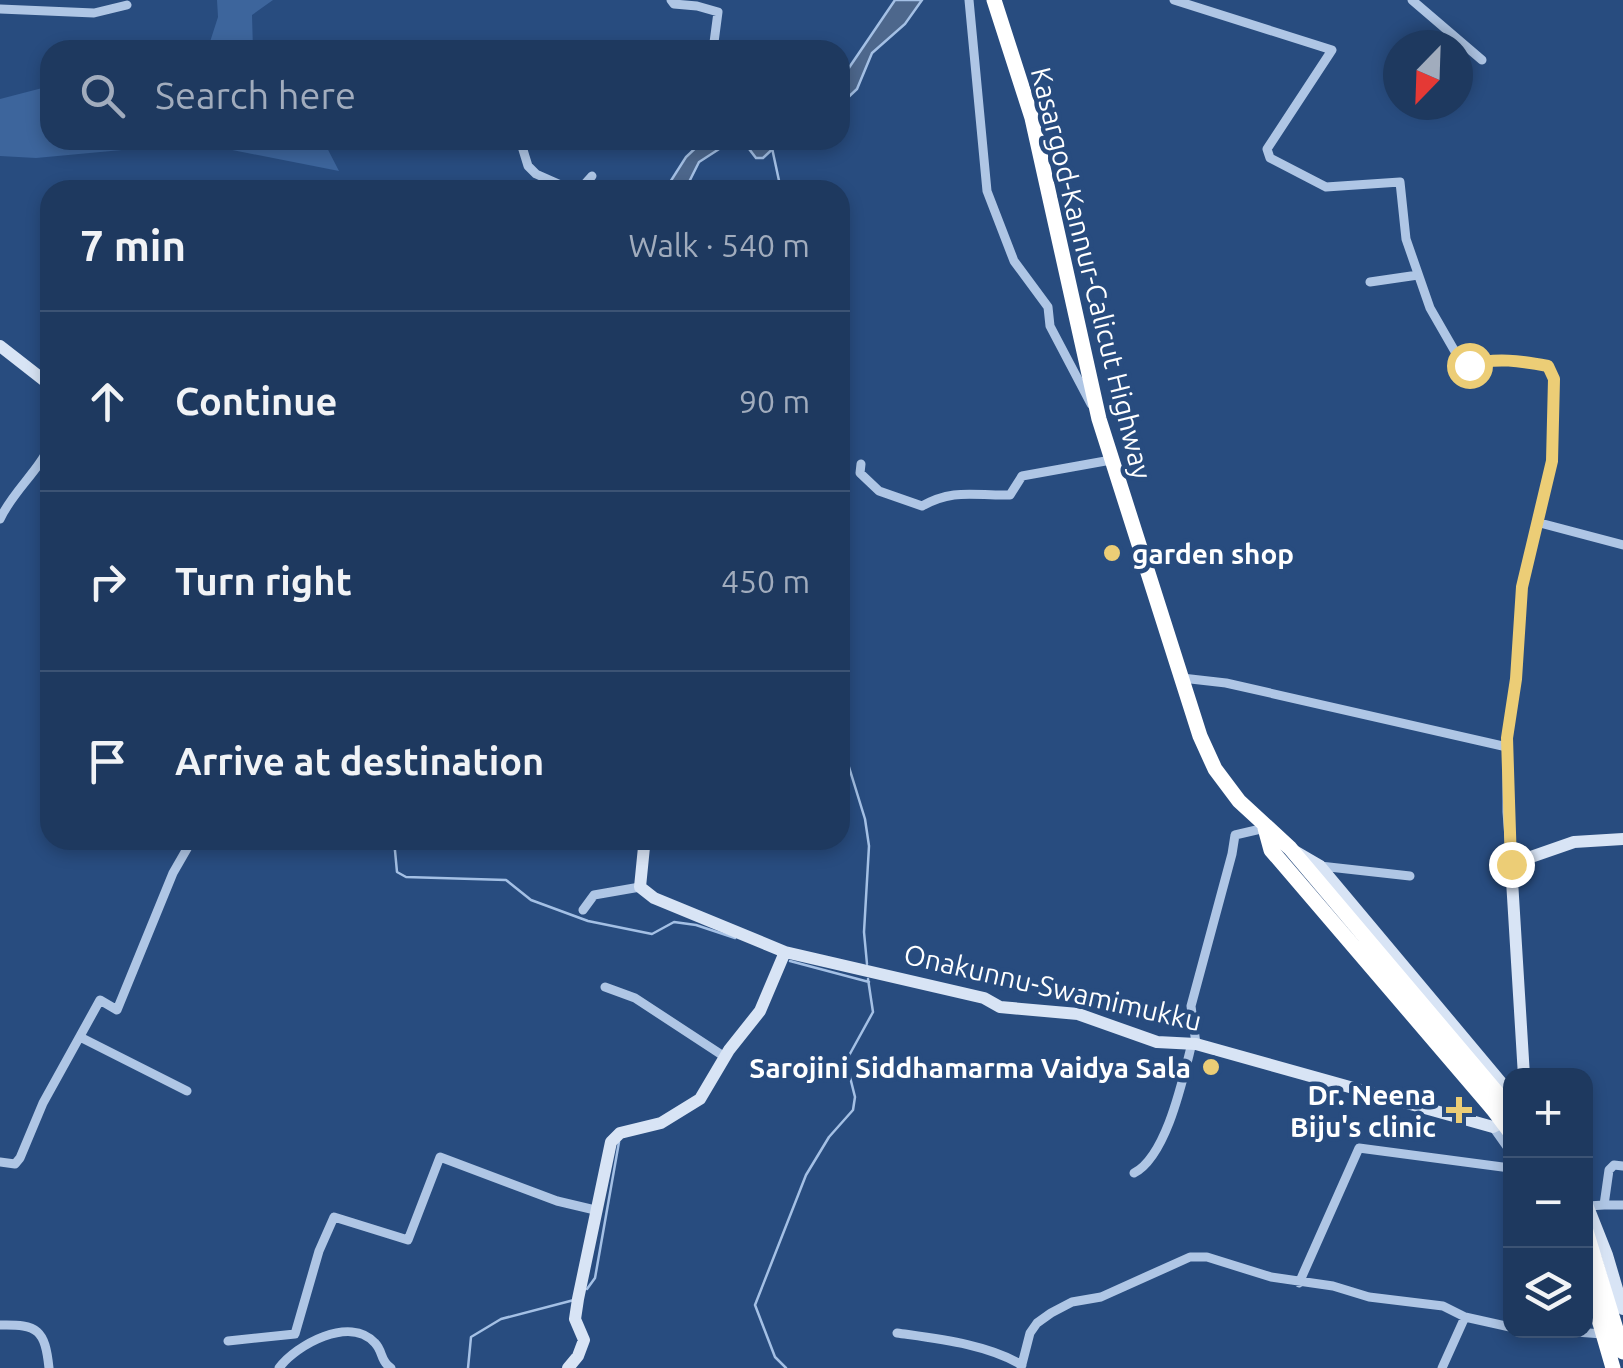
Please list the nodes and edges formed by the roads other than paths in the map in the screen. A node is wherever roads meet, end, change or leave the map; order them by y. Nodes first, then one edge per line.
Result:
1 (671, 0) edge
2 (969, 0) edge
3 (994, 0) edge
4 (1174, 0) edge
5 (1412, 0) edge
6 (127, 5) dead end
7 (0, 9) edge
8 (714, 40) edge
9 (1482, 60) dead end
10 (523, 150) edge
11 (592, 176) dead end
12 (551, 180) edge
13 (588, 180) edge
14 (1418, 275) junction
15 (1370, 282) dead end
16 (0, 346) edge
17 (40, 377) edge
18 (1099, 420) junction
19 (1111, 460) junction
20 (40, 462) edge
21 (861, 464) dead end
22 (0, 519) edge
23 (1540, 523) junction
24 (1623, 546) edge
25 (1182, 678) junction
26 (1508, 747) junction
27 (1265, 828) junction
28 (1623, 839) edge
29 (1290, 848) junction
30 (186, 850) edge
31 (644, 850) edge
32 (1511, 864) junction
33 (1320, 866) junction
34 (1410, 876) dead end
35 (640, 886) junction
36 (582, 910) dead end
37 (785, 952) junction
38 (605, 987) dead end
39 (80, 1037) junction
40 (1194, 1043) junction
41 (725, 1057) junction
42 (1524, 1068) edge
43 (187, 1091) dead end
44 (1503, 1101) edge
45 (1503, 1101) edge
46 (1503, 1101) edge
47 (1503, 1122) edge
48 (1493, 1127) junction
49 (1503, 1141) edge
50 (0, 1162) edge
51 (1623, 1166) edge
52 (1503, 1167) edge
53 (1134, 1173) dead end
54 (1593, 1204) edge
55 (1604, 1204) junction
56 (1623, 1206) edge
57 (595, 1210) junction
58 (1593, 1222) edge
59 (1591, 1248) edge
60 (1299, 1283) junction
61 (1593, 1299) edge
62 (1623, 1309) edge
63 (1465, 1317) junction
64 (0, 1325) edge
65 (1503, 1325) edge
66 (897, 1332) dead end
67 (1593, 1333) edge
68 (1604, 1334) junction
69 (228, 1341) dead end
70 (1623, 1352) edge
71 (1022, 1367) edge
72 (49, 1368) edge
73 (278, 1368) edge
74 (391, 1368) edge
75 (568, 1368) edge
76 (1442, 1368) edge
77 (1613, 1368) edge

1 - 8 street
2 - 18 street
3 - 18 highway, Kasargod-Kannur-Calicut Highway
4 - 14 street
5 - 9 street
6 - 7 street
10 - 12 street
11 - 13 street
14 - 15 street
14 - 23 street
16 - 17 street
18 - 19 highway, Kasargod-Kannur-Calicut Highway
19 - 21 street
19 - 25 highway, Kasargod-Kannur-Calicut Highway
20 - 22 street
23 - 24 street
23 - 26 street
25 - 26 street
25 - 27 highway, Kasargod-Kannur-Calicut Highway
26 - 32 street
27 - 29 highway, Kasargod-Kannur-Calicut Highway
27 - 40 street
27 - 44 highway, Kasargod-Kannur-Calicut Highway
28 - 32 street
29 - 33 street
29 - 45 highway, Kasargod-Kannur-Calicut Highway
30 - 39 street
31 - 35 street
32 - 42 street
33 - 34 street
33 - 46 street
35 - 36 street
35 - 37 street, Onakunnu-Swamimukku
37 - 40 street, Onakunnu-Swamimukku
37 - 41 street
38 - 41 street
39 - 43 street
39 - 50 street
40 - 48 street, Onakunnu-Swamimukku
40 - 53 street
41 - 57 street
47 - 48 street
48 - 49 street
51 - 55 street
52 - 60 street
54 - 55 street
55 - 56 street
57 - 69 street
57 - 75 street
58 - 62 street
59 - 70 highway
60 - 63 street
60 - 71 street
61 - 68 highway
63 - 65 street
63 - 76 street
64 - 72 street
66 - 71 street
67 - 68 street
68 - 77 highway
73 - 74 street

